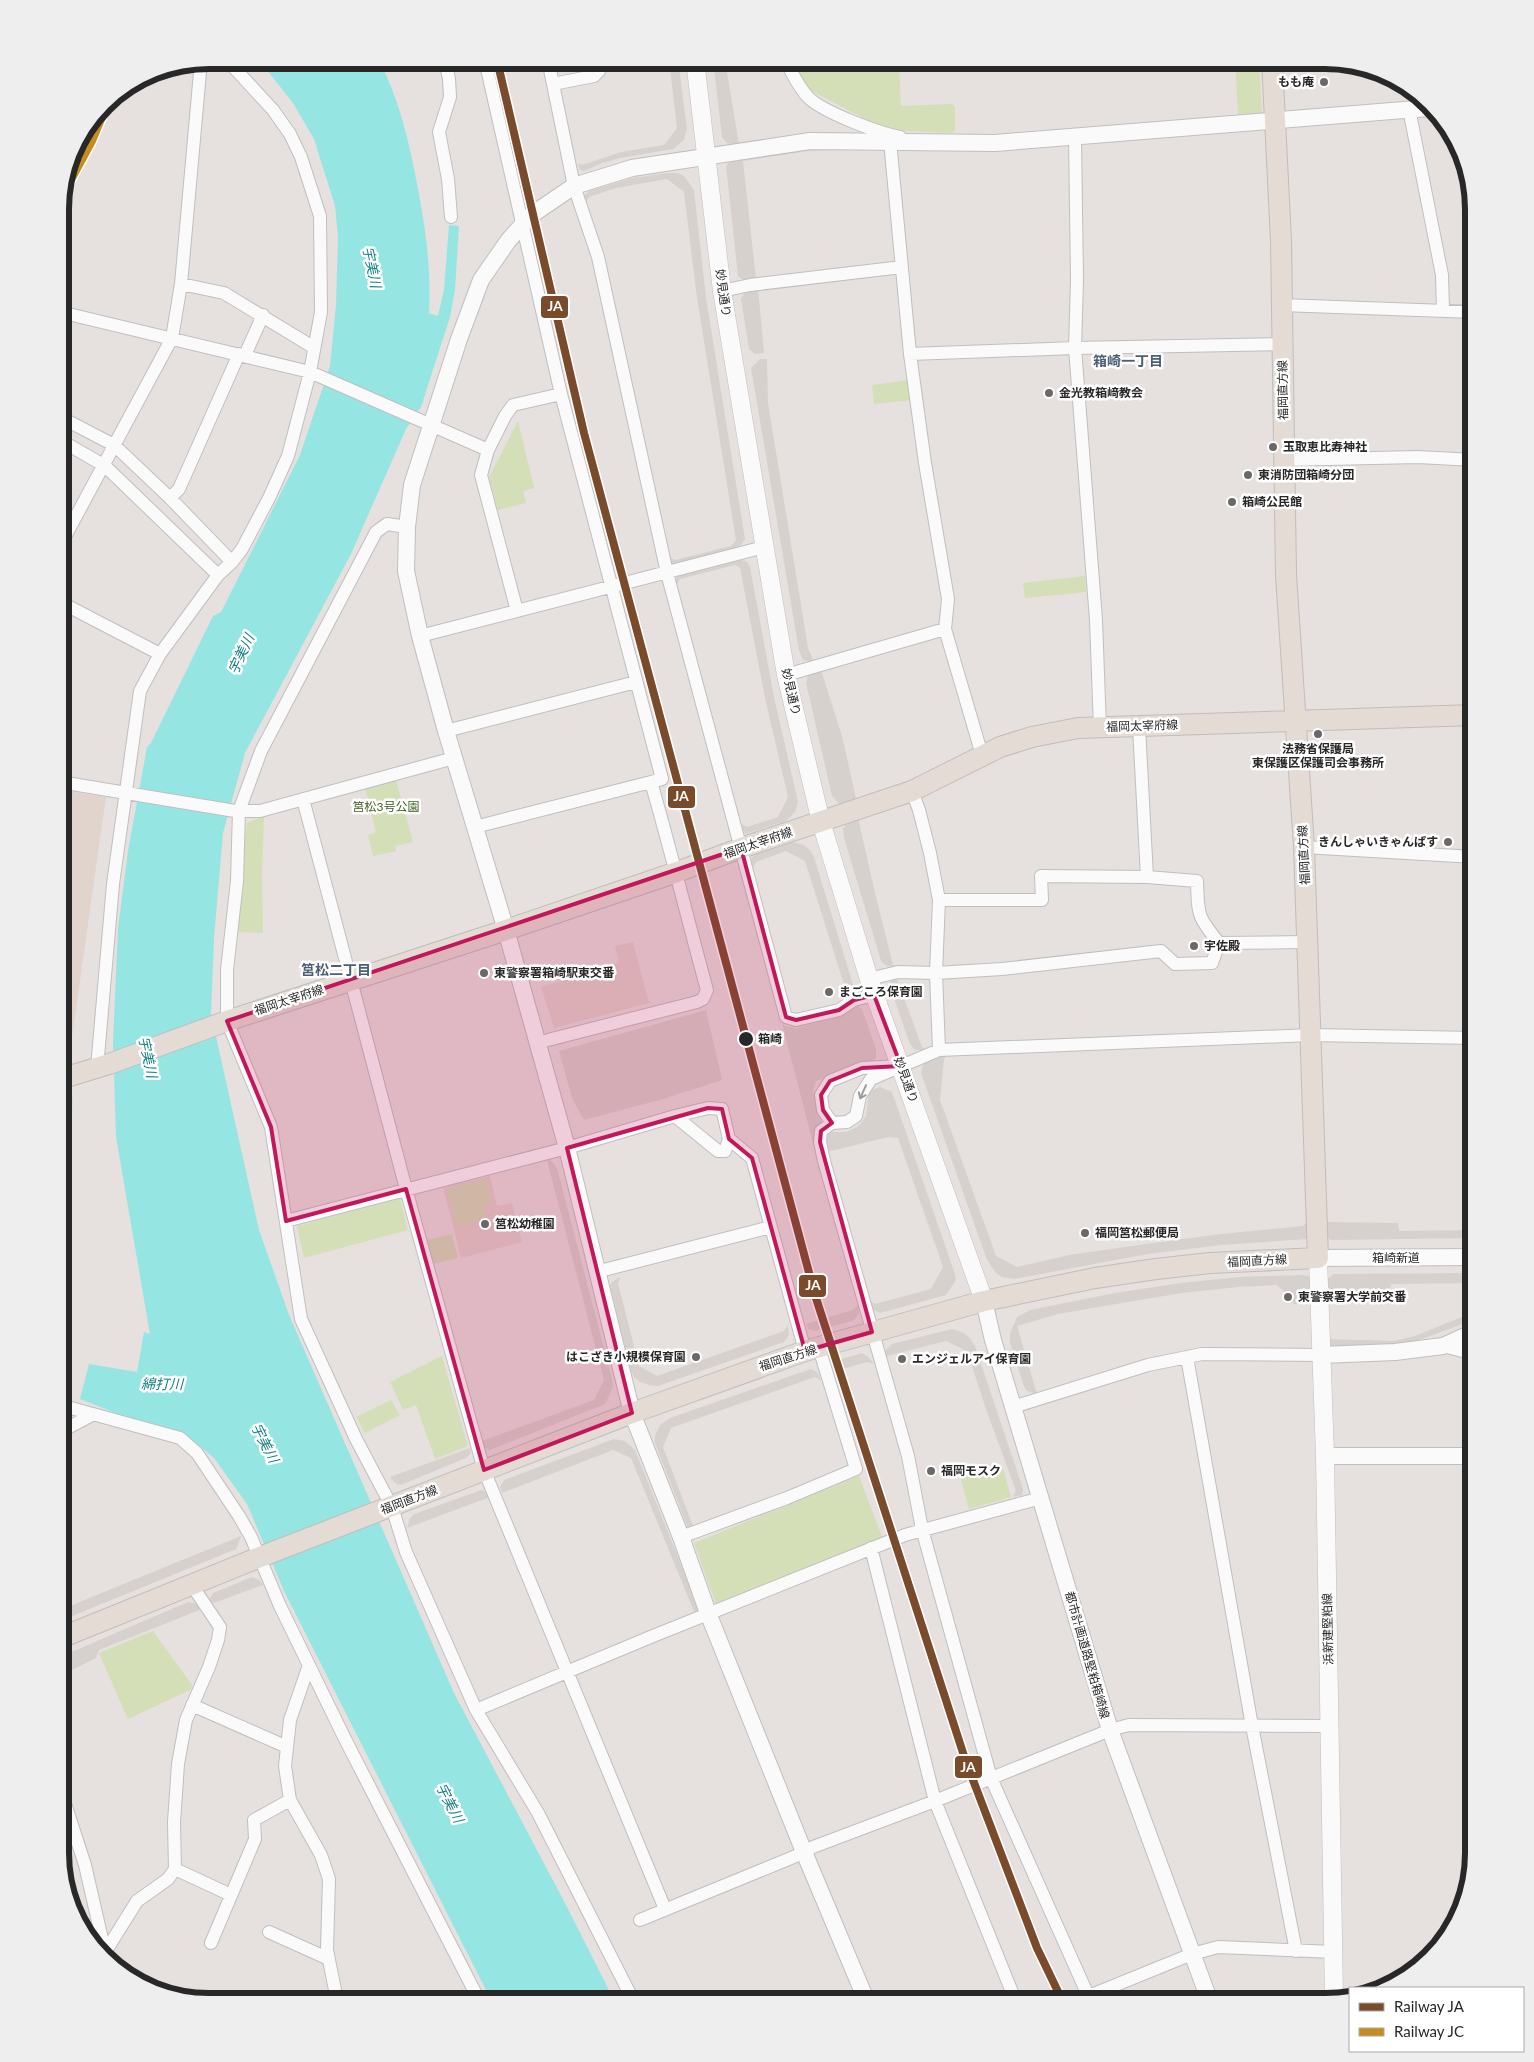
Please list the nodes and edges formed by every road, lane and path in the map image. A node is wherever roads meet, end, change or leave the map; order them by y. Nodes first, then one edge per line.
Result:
1 (200, 69) edge
2 (235, 69) edge
3 (447, 69) edge
4 (487, 69) edge
5 (550, 69) edge
6 (598, 69) edge
7 (696, 69) edge
8 (790, 69) edge
9 (1273, 69) edge
10 (553, 84) junction
11 (1422, 108) edge
12 (1409, 109) junction
13 (1276, 119) junction
14 (1075, 137) junction
15 (890, 141) junction
16 (927, 144) junction
17 (706, 158) junction
18 (574, 186) junction
19 (451, 217) dead end
20 (522, 225) junction
21 (902, 267) junction
22 (180, 284) junction
23 (722, 291) junction
24 (1282, 305) junction
25 (1443, 311) junction
26 (1465, 312) edge
27 (69, 314) edge
28 (263, 315) junction
29 (172, 338) junction
30 (1282, 344) junction
31 (314, 347) junction
32 (1075, 348) junction
33 (242, 354) junction
34 (910, 354) junction
35 (316, 375) junction
36 (561, 394) junction
37 (69, 422) edge
38 (426, 422) junction
39 (69, 445) edge
40 (114, 445) junction
41 (488, 450) junction
42 (1284, 460) junction
43 (1465, 460) edge
44 (105, 466) junction
45 (170, 498) junction
46 (407, 527) junction
47 (69, 530) edge
48 (764, 547) junction
49 (232, 562) junction
50 (668, 574) junction
51 (218, 575) junction
52 (613, 587) junction
53 (69, 607) edge
54 (517, 611) junction
55 (945, 629) junction
56 (420, 636) junction
57 (160, 654) junction
58 (786, 675) junction
59 (636, 682) junction
60 (1465, 715) edge
61 (1294, 720) junction
62 (1140, 727) junction
63 (1100, 728) junction
64 (446, 731) junction
65 (982, 755) junction
66 (454, 758) junction
67 (651, 782) junction
68 (69, 784) edge
69 (912, 791) junction
70 (131, 795) junction
71 (303, 799) junction
72 (237, 811) junction
73 (820, 822) junction
74 (475, 827) junction
75 (1304, 847) junction
76 (741, 848) junction
77 (1465, 856) edge
78 (677, 872) junction
79 (1147, 877) junction
80 (939, 900) junction
81 (506, 930) junction
82 (1308, 942) junction
83 (1219, 943) junction
84 (936, 972) junction
85 (351, 980) junction
86 (871, 987) junction
87 (223, 1023) junction
88 (1311, 1035) junction
89 (1465, 1038) edge
90 (536, 1043) junction
91 (939, 1050) junction
92 (103, 1066) junction
93 (901, 1066) junction
94 (69, 1076) edge
95 (675, 1116) junction
96 (832, 1123) junction
97 (729, 1138) junction
98 (567, 1148) junction
99 (406, 1189) junction
100 (286, 1221) junction
101 (771, 1227) junction
102 (1465, 1257) edge
103 (1318, 1258) junction
104 (596, 1272) junction
105 (984, 1301) junction
106 (872, 1332) junction
107 (1465, 1336) edge
108 (1443, 1346) junction
109 (812, 1349) junction
110 (1465, 1352) edge
111 (1321, 1355) junction
112 (1188, 1357) junction
113 (1013, 1407) junction
114 (69, 1408) edge
115 (632, 1412) junction
116 (92, 1414) junction
117 (69, 1427) edge
118 (1325, 1456) junction
119 (1465, 1456) edge
120 (484, 1470) junction
121 (1041, 1498) junction
122 (387, 1509) junction
123 (922, 1529) junction
124 (681, 1537) junction
125 (871, 1548) junction
126 (260, 1557) junction
127 (191, 1584) junction
128 (708, 1613) junction
129 (69, 1634) edge
130 (309, 1665) junction
131 (568, 1671) junction
132 (192, 1706) junction
133 (476, 1710) junction
134 (1252, 1726) junction
135 (1330, 1726) junction
136 (1110, 1730) junction
137 (287, 1747) junction
138 (991, 1778) junction
139 (290, 1800) junction
140 (935, 1801) junction
141 (69, 1816) edge
142 (804, 1852) junction
143 (175, 1869) junction
144 (232, 1895) junction
145 (665, 1909) junction
146 (640, 1920) dead end
147 (269, 1932) dead end
148 (211, 1943) dead end
149 (103, 1944) edge
150 (107, 1949) edge
151 (1296, 1951) junction
152 (1334, 1952) junction
153 (1192, 1954) junction
154 (329, 1959) junction
155 (336, 1993) edge
156 (475, 1993) edge
157 (629, 1993) edge
158 (863, 1993) edge
159 (1012, 1993) edge
160 (1087, 1993) edge
161 (1104, 1993) edge
162 (1207, 1993) edge
163 (1334, 1993) edge

1 - 22 street
2 - 31 street
3 - 19 street
4 - 20 street
5 - 10 street
6 - 10 street
7 - 17 main road, 妙見通り
8 - 16 street
9 - 13 main road, 福岡直方線
10 - 18 street
11 - 12 street
12 - 13 street
12 - 25 street
13 - 14 street
13 - 24 main road, 福岡直方線
14 - 16 street
14 - 32 street
15 - 16 street
15 - 17 street
15 - 21 street
17 - 18 street
17 - 23 main road, 妙見通り
18 - 20 street
18 - 50 street
20 - 36 street
20 - 38 street
21 - 23 street
21 - 34 street
22 - 28 street
22 - 29 street
23 - 48 main road, 妙見通り
24 - 25 street
24 - 30 main road, 福岡直方線
25 - 26 street
27 - 29 street
28 - 31 street
28 - 33 street
29 - 33 street
29 - 40 street
30 - 32 street
30 - 42 main road, 福岡直方線
31 - 35 street
32 - 34 street
32 - 63 street
33 - 35 street
33 - 45 street
34 - 55 street
35 - 38 street
35 - 49 street
36 - 41 street
36 - 52 street
37 - 40 street
38 - 41 street
38 - 46 street
39 - 44 street
40 - 44 street
40 - 45 street
41 - 54 street
42 - 43 street
42 - 61 main road, 福岡直方線
44 - 47 street
44 - 51 street
45 - 49 street
46 - 56 street
46 - 72 street
48 - 50 street
48 - 58 main road, 妙見通り
49 - 51 street
50 - 52 street
50 - 76 street
51 - 57 street
52 - 54 street
52 - 59 street
53 - 57 street
54 - 56 street
55 - 58 street
55 - 65 street
56 - 64 street
57 - 70 street
58 - 73 main road, 妙見通り
59 - 64 street
59 - 67 street
60 - 61 main road, 福岡太宰府線
61 - 62 main road, 福岡太宰府線
61 - 75 main road, 福岡直方線
62 - 63 main road, 福岡太宰府線
62 - 79 street
63 - 65 main road, 福岡太宰府線
64 - 66 street
65 - 69 main road, 福岡太宰府線
66 - 71 street
66 - 74 street
67 - 74 street
67 - 78 street
68 - 70 street
69 - 73 main road, 福岡太宰府線
69 - 80 street
70 - 72 street
70 - 92 street
71 - 72 street
71 - 85 street
72 - 87 street
73 - 76 main road, 福岡太宰府線
73 - 86 main road, 妙見通り
74 - 81 street
75 - 77 street
75 - 82 main road, 福岡直方線
76 - 78 main road, 福岡太宰府線
76 - 86 street
78 - 81 main road, 福岡太宰府線
78 - 90 street
79 - 80 street
79 - 83 street
80 - 84 street
81 - 85 main road, 福岡太宰府線
81 - 90 street
82 - 83 street
82 - 88 main road, 福岡直方線
83 - 84 street
84 - 86 street
84 - 91 street
85 - 87 main road, 福岡太宰府線
85 - 99 street
86 - 93 main road, 妙見通り
87 - 92 main road, 福岡太宰府線
87 - 100 street
88 - 89 street
88 - 91 street
88 - 103 main road, 福岡直方線
90 - 98 street
91 - 93 street
92 - 94 main road, 福岡太宰府線
93 -> 96 street
93 - 96 street
93 - 105 main road, 妙見通り
95 - 97 street
95 - 97 street
95 - 98 street
96 - 106 street
97 - 101 street
98 - 99 street
98 - 104 street
99 - 100 street
99 - 120 street
100 - 122 street
101 - 104 street
101 - 109 street
102 - 103 street, 箱崎新道
103 - 105 main road, 福岡直方線
103 - 111 main road, 浜新建堅粕線
104 - 115 street
105 - 106 main road, 福岡直方線
105 - 113 street, 都市計画道路堅粕箱崎線
106 - 109 main road, 福岡直方線
106 - 123 street
107 - 108 street
108 - 110 street
108 - 111 street
109 - 115 main road, 福岡直方線
109 - 124 street
111 - 112 street
111 - 118 main road, 浜新建堅粕線
112 - 113 street
112 - 134 street
113 - 121 street, 都市計画道路堅粕箱崎線
114 - 116 street
115 - 120 main road, 福岡直方線
115 - 124 street
116 - 117 street
116 - 126 street
118 - 119 street
118 - 135 main road, 浜新建堅粕線
120 - 122 main road, 福岡直方線
120 - 131 street
121 - 123 street
121 - 136 street, 都市計画道路堅粕箱崎線
122 - 126 main road, 福岡直方線
122 - 133 street
123 - 125 street
123 - 138 street
124 - 128 street
125 - 128 street
125 - 140 street
126 - 127 main road, 福岡直方線
126 - 130 street
127 - 129 main road, 福岡直方線
127 - 132 street
128 - 131 street
128 - 142 street
130 - 137 street
130 - 156 street
131 - 133 street
131 - 145 street
132 - 137 street
132 - 143 street
133 - 157 street
134 - 135 street
134 - 136 street
134 - 151 street
135 - 152 main road, 浜新建堅粕線
136 - 138 street
136 - 153 street, 都市計画道路堅粕箱崎線
137 - 139 street
138 - 140 street
138 - 160 street
139 - 144 street
139 - 154 street
140 - 142 street
140 - 159 street
141 - 149 street
142 - 145 street
142 - 158 street
143 - 144 street
143 - 150 street
144 - 148 street
145 - 146 street
147 - 154 street
151 - 152 street
151 - 153 street
152 - 163 main road, 浜新建堅粕線
153 - 161 street
153 - 162 street, 都市計画道路堅粕箱崎線
154 - 155 street

